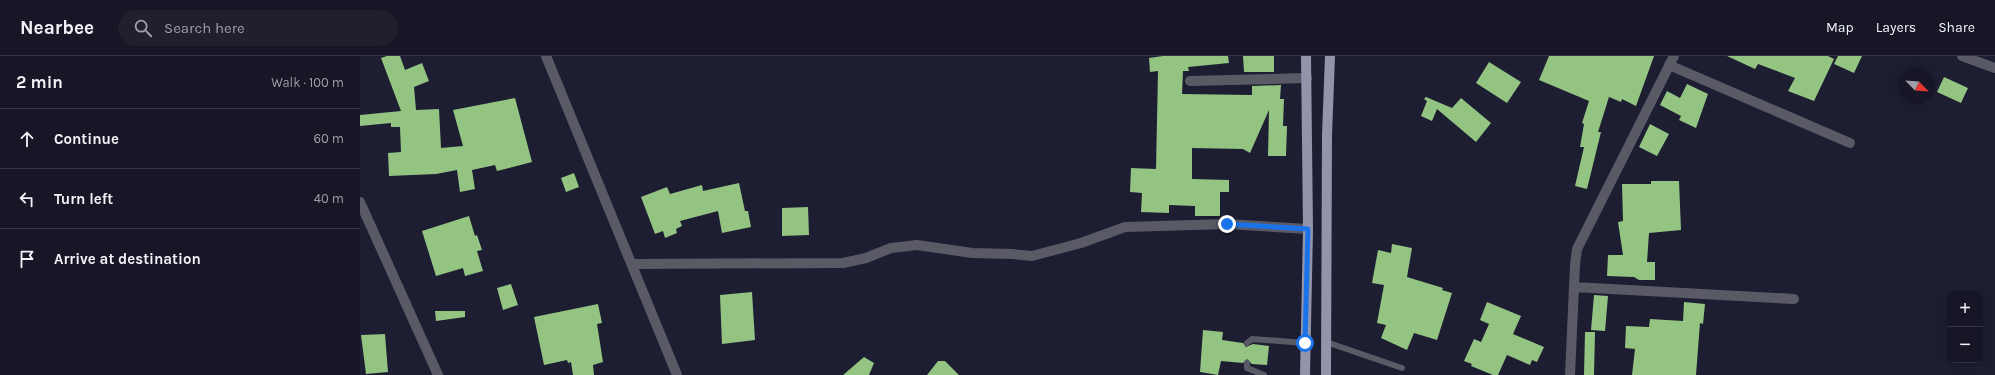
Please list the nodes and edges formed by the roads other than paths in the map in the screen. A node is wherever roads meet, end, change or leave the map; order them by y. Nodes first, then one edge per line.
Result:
1 (546, 56) edge
2 (1306, 56) edge
3 (1330, 56) edge
4 (1674, 56) edge
5 (1962, 56) edge
6 (1669, 65) junction
7 (1995, 68) edge
8 (1307, 78) junction
9 (1190, 82) dead end
10 (1850, 143) dead end
11 (360, 202) edge
12 (1308, 229) junction
13 (632, 264) junction
14 (1574, 287) junction
15 (1794, 299) dead end
16 (1326, 342) junction
17 (1305, 343) junction
18 (1247, 344) dead end
19 (1247, 363) dead end
20 (1402, 368) dead end
21 (438, 375) edge
22 (677, 375) edge
23 (1264, 375) edge
24 (1305, 375) edge
25 (1326, 375) edge
26 (1570, 375) edge

1 - 13 street
2 - 8 main road
3 - 16 main road
4 - 6 street
5 - 7 street
6 - 10 street
6 - 14 street
8 - 9 street
8 - 12 main road
11 - 21 street
12 - 13 street
12 - 17 main road
13 - 22 street
14 - 15 street
14 - 26 street
16 - 20 lane
16 - 25 main road
17 - 18 lane
17 - 24 main road
19 - 23 lane

